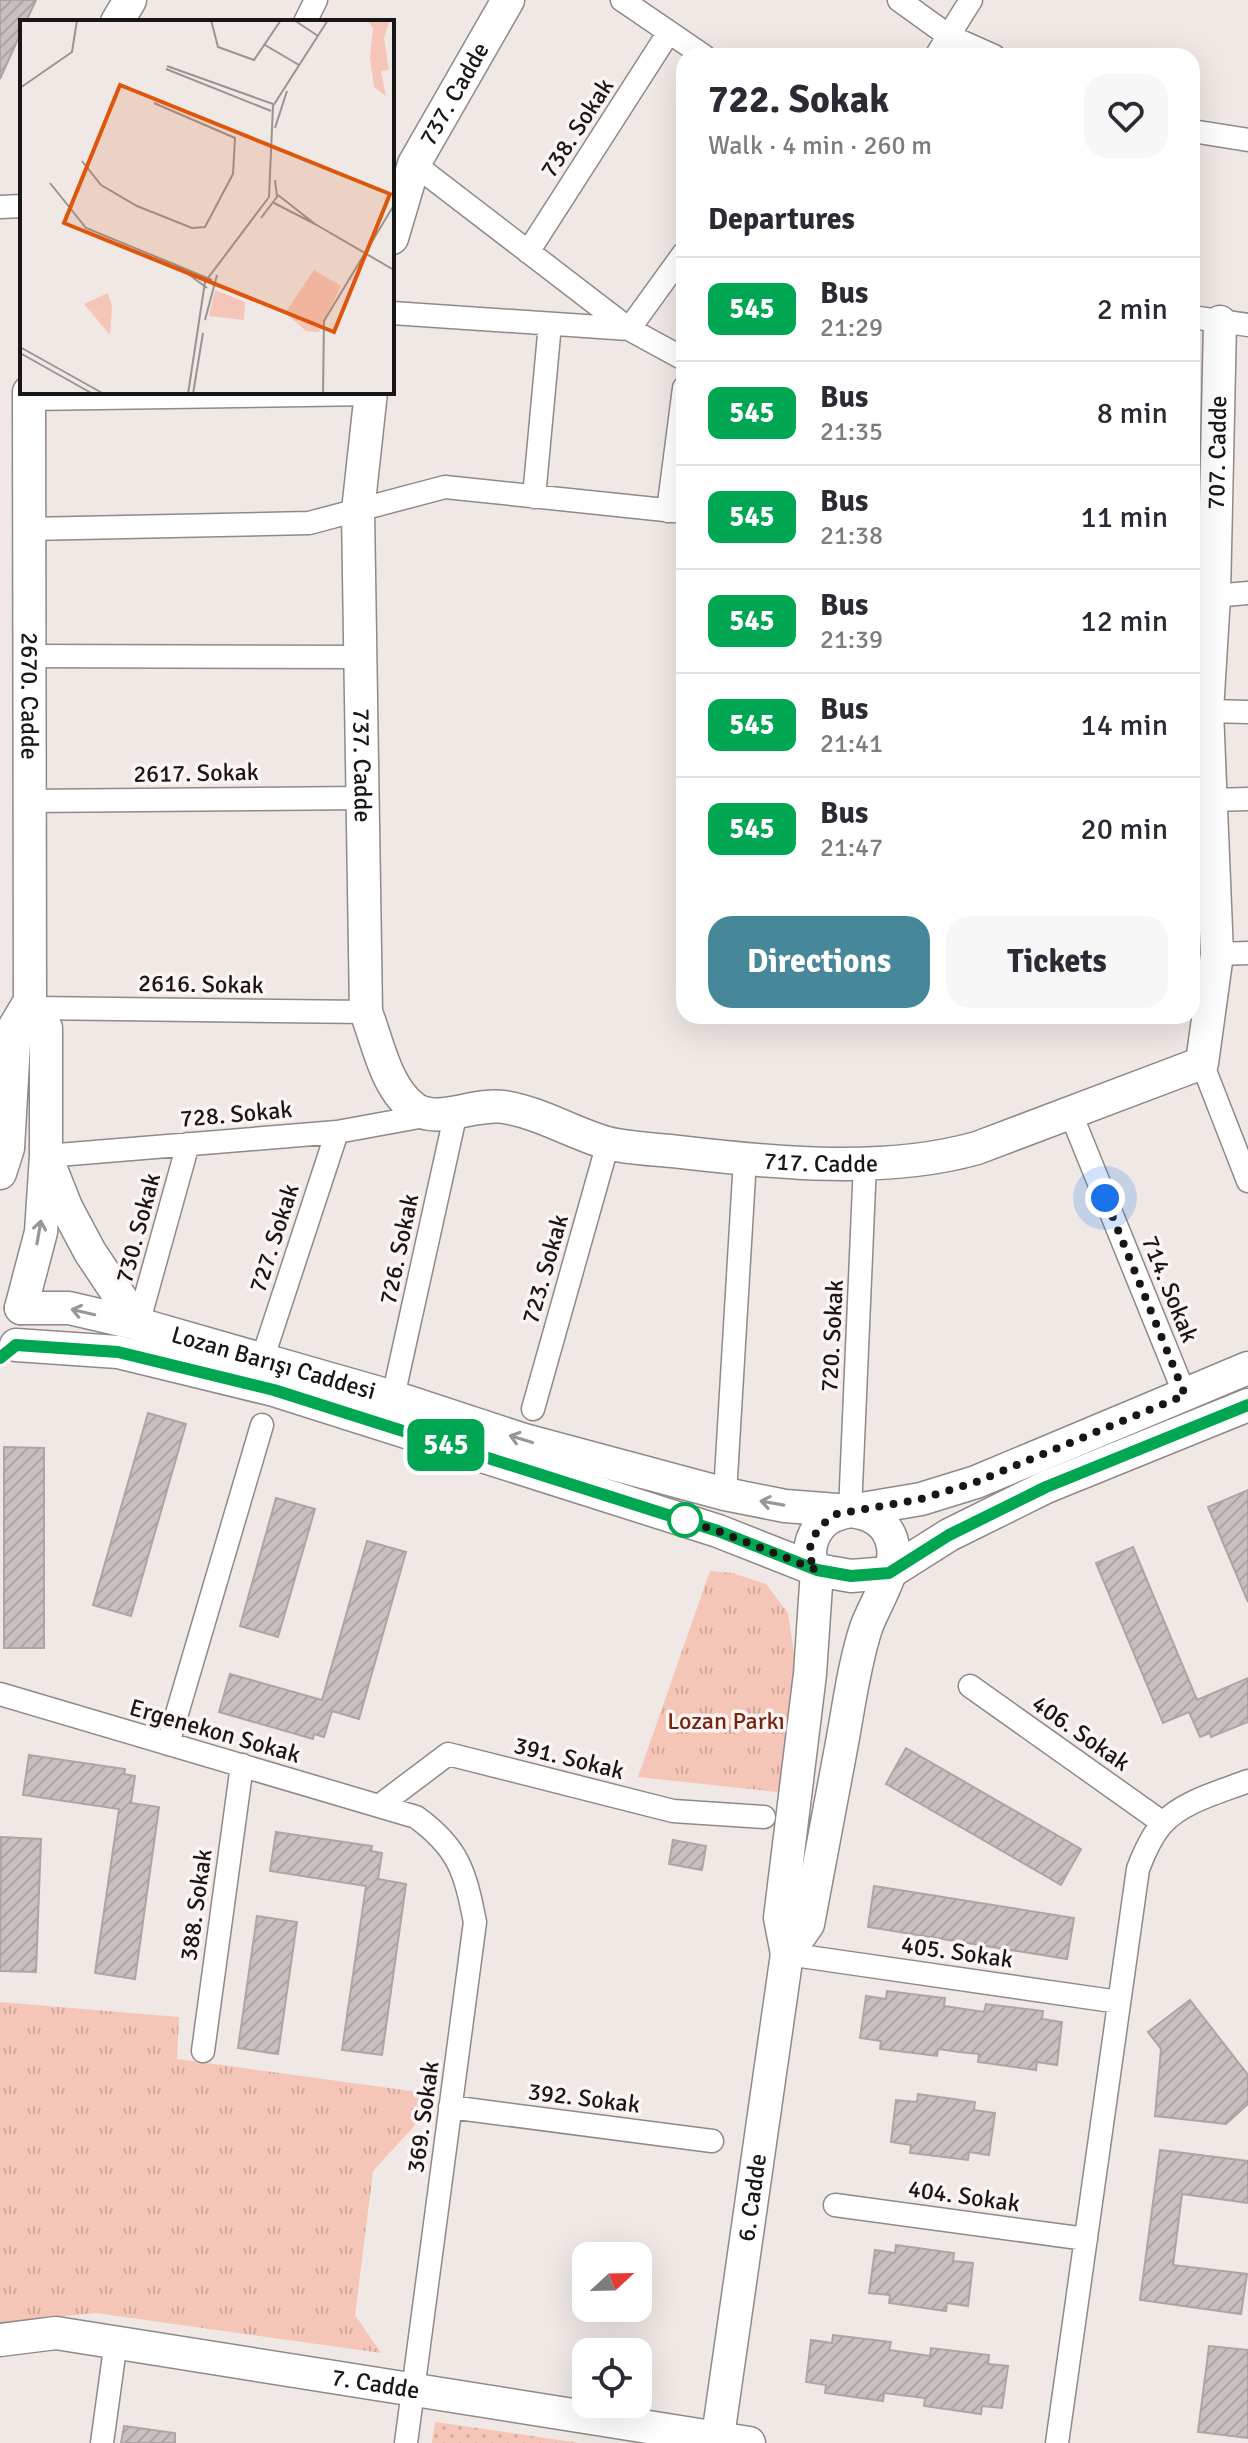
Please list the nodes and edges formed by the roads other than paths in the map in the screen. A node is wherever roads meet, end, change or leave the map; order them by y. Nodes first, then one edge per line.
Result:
1 (130, 0) edge
2 (316, 0) edge
3 (508, 0) edge
4 (622, 0) edge
5 (899, 0) edge
6 (971, 0) edge
7 (118, 20) edge
8 (306, 20) edge
9 (669, 32) junction
10 (949, 36) junction
11 (692, 48) edge
12 (941, 48) edge
13 (976, 48) edge
14 (1200, 133) edge
15 (1248, 140) edge
16 (414, 164) junction
17 (20, 206) edge
18 (0, 207) edge
19 (394, 231) edge
20 (528, 252) junction
21 (676, 264) edge
22 (394, 313) edge
23 (1220, 321) edge
24 (550, 324) junction
25 (629, 329) junction
26 (676, 355) edge
27 (200, 394) edge
28 (371, 394) edge
29 (29, 395) edge
30 (534, 497) junction
31 (358, 511) junction
32 (676, 511) edge
33 (29, 529) junction
34 (1203, 593) edge
35 (1248, 593) edge
36 (29, 656) junction
37 (361, 657) junction
38 (1207, 711) junction
39 (1248, 712) edge
40 (363, 798) junction
41 (1248, 799) edge
42 (1211, 800) junction
43 (30, 801) junction
44 (1232, 954) edge
45 (32, 1004) junction
46 (366, 1012) junction
47 (1202, 1063) junction
48 (443, 1113) junction
49 (1071, 1114) junction
50 (337, 1132) junction
51 (608, 1143) junction
52 (188, 1144) junction
53 (46, 1156) junction
54 (745, 1159) junction
55 (865, 1163) junction
56 (0, 1173) edge
57 (1248, 1181) edge
58 (10, 1297) edge
59 (138, 1324) junction
60 (8, 1352) edge
61 (262, 1360) junction
62 (1248, 1368) edge
63 (1185, 1395) junction
64 (393, 1397) junction
65 (1248, 1405) edge
66 (533, 1409) dead end
67 (262, 1425) dead end
68 (725, 1494) junction
69 (850, 1511) junction
70 (817, 1570) junction
71 (889, 1573) junction
72 (970, 1686) dead end
73 (0, 1694) edge
74 (168, 1744) junction
75 (242, 1765) junction
76 (1248, 1781) edge
77 (379, 1806) junction
78 (416, 1817) joint
79 (764, 1817) dead end
80 (1163, 1823) junction
81 (787, 1954) junction
82 (1119, 2002) junction
83 (203, 2051) dead end
84 (450, 2107) junction
85 (712, 2141) dead end
86 (835, 2205) dead end
87 (1086, 2239) junction
88 (0, 2340) edge
89 (116, 2341) junction
90 (413, 2388) junction
91 (728, 2441) edge
92 (102, 2443) edge
93 (406, 2443) edge
94 (1057, 2443) edge

1 - 7 main road
2 - 8 street
3 - 16 main road, 737. Cadde
4 - 9 street
5 - 10 street
6 - 10 street
9 - 11 street
9 - 20 street, 738. Sokak
10 - 12 street
10 - 13 street
14 - 15 street
16 - 19 main road, 737. Cadde
16 - 20 street
17 - 18 street
20 - 25 street
21 - 25 street
22 - 24 street
23 - 34 main road, 707. Cadde
24 - 25 street
24 - 30 street
25 - 26 street
27 - 29 street
28 - 31 main road, 737. Cadde
29 - 33 main road, 2670. Cadde
30 - 31 street
30 - 32 street
31 - 33 street
31 - 37 main road, 737. Cadde
33 - 36 main road, 2670. Cadde
34 - 35 street
34 - 38 main road, 707. Cadde
36 - 37 street
36 - 43 main road, 2670. Cadde
37 - 40 main road, 737. Cadde
38 - 39 street
38 - 42 main road, 707. Cadde
40 - 43 street, 2617. Sokak
40 - 46 main road, 737. Cadde
41 - 42 street
42 - 44 main road, 707. Cadde
43 - 45 main road, 2670. Cadde
44 - 47 main road, 707. Cadde
45 - 46 street, 2616. Sokak
45 - 53 main road, 2670. Cadde
45 - 56 main road, 2670. Cadde
46 - 48 main road, 737. Cadde
47 - 49 main road, 717. Cadde
47 - 57 street
48 - 50 street, 728. Sokak
48 - 51 main road, 717. Cadde
48 - 64 street, 726. Sokak
49 - 55 main road, 717. Cadde
49 - 63 street, 714. Sokak
50 - 52 street, 728. Sokak
50 - 61 street, 727. Sokak
51 - 54 main road, 717. Cadde
51 - 66 street, 723. Sokak
52 - 53 street, 728. Sokak
52 - 59 street, 730. Sokak
58 -> 53 main road, 2670. Cadde
53 - 59 main road
54 - 55 main road, 717. Cadde
54 - 68 street
55 - 69 street, 720. Sokak
59 -> 58 main road, Lozan Barışı Caddesi
58 - 60 main road, 2670. Cadde
59 - 61 main road, Lozan Barışı Caddesi
60 - 70 main road, Lozan Barışı Caddesi
61 - 64 main road, Lozan Barışı Caddesi
62 - 63 main road, Lozan Barışı Caddesi
63 - 69 main road, Lozan Barışı Caddesi
68 -> 64 main road, Lozan Barışı Caddesi
65 - 71 main road, Lozan Barışı Caddesi
67 - 74 street
69 -> 68 main road, Lozan Barışı Caddesi
69 - 70 main road, Lozan Barışı Caddesi
69 - 71 main road, Lozan Barışı Caddesi
70 - 71 main road, Lozan Barışı Caddesi
70 - 81 main road, 6. Cadde
71 - 81 main road, 6. Cadde
72 - 80 street, 406. Sokak
73 - 74 street, Ergenekon Sokak
74 - 75 street, Ergenekon Sokak
75 - 77 street, Ergenekon Sokak
75 - 83 street, 388. Sokak
76 - 80 street
77 - 78 street, Ergenekon Sokak
77 - 79 street, 391. Sokak
78 - 84 street, 369. Sokak
80 - 82 street
81 - 82 street, 405. Sokak
81 - 91 main road, 6. Cadde
82 - 87 street
84 - 85 street, 392. Sokak
84 - 90 street, 369. Sokak
86 - 87 street, 404. Sokak
87 - 94 street
88 - 89 main road, 7. Cadde
89 - 90 main road, 7. Cadde
89 - 92 street
90 - 91 main road, 7. Cadde
90 - 93 street, 369. Sokak

